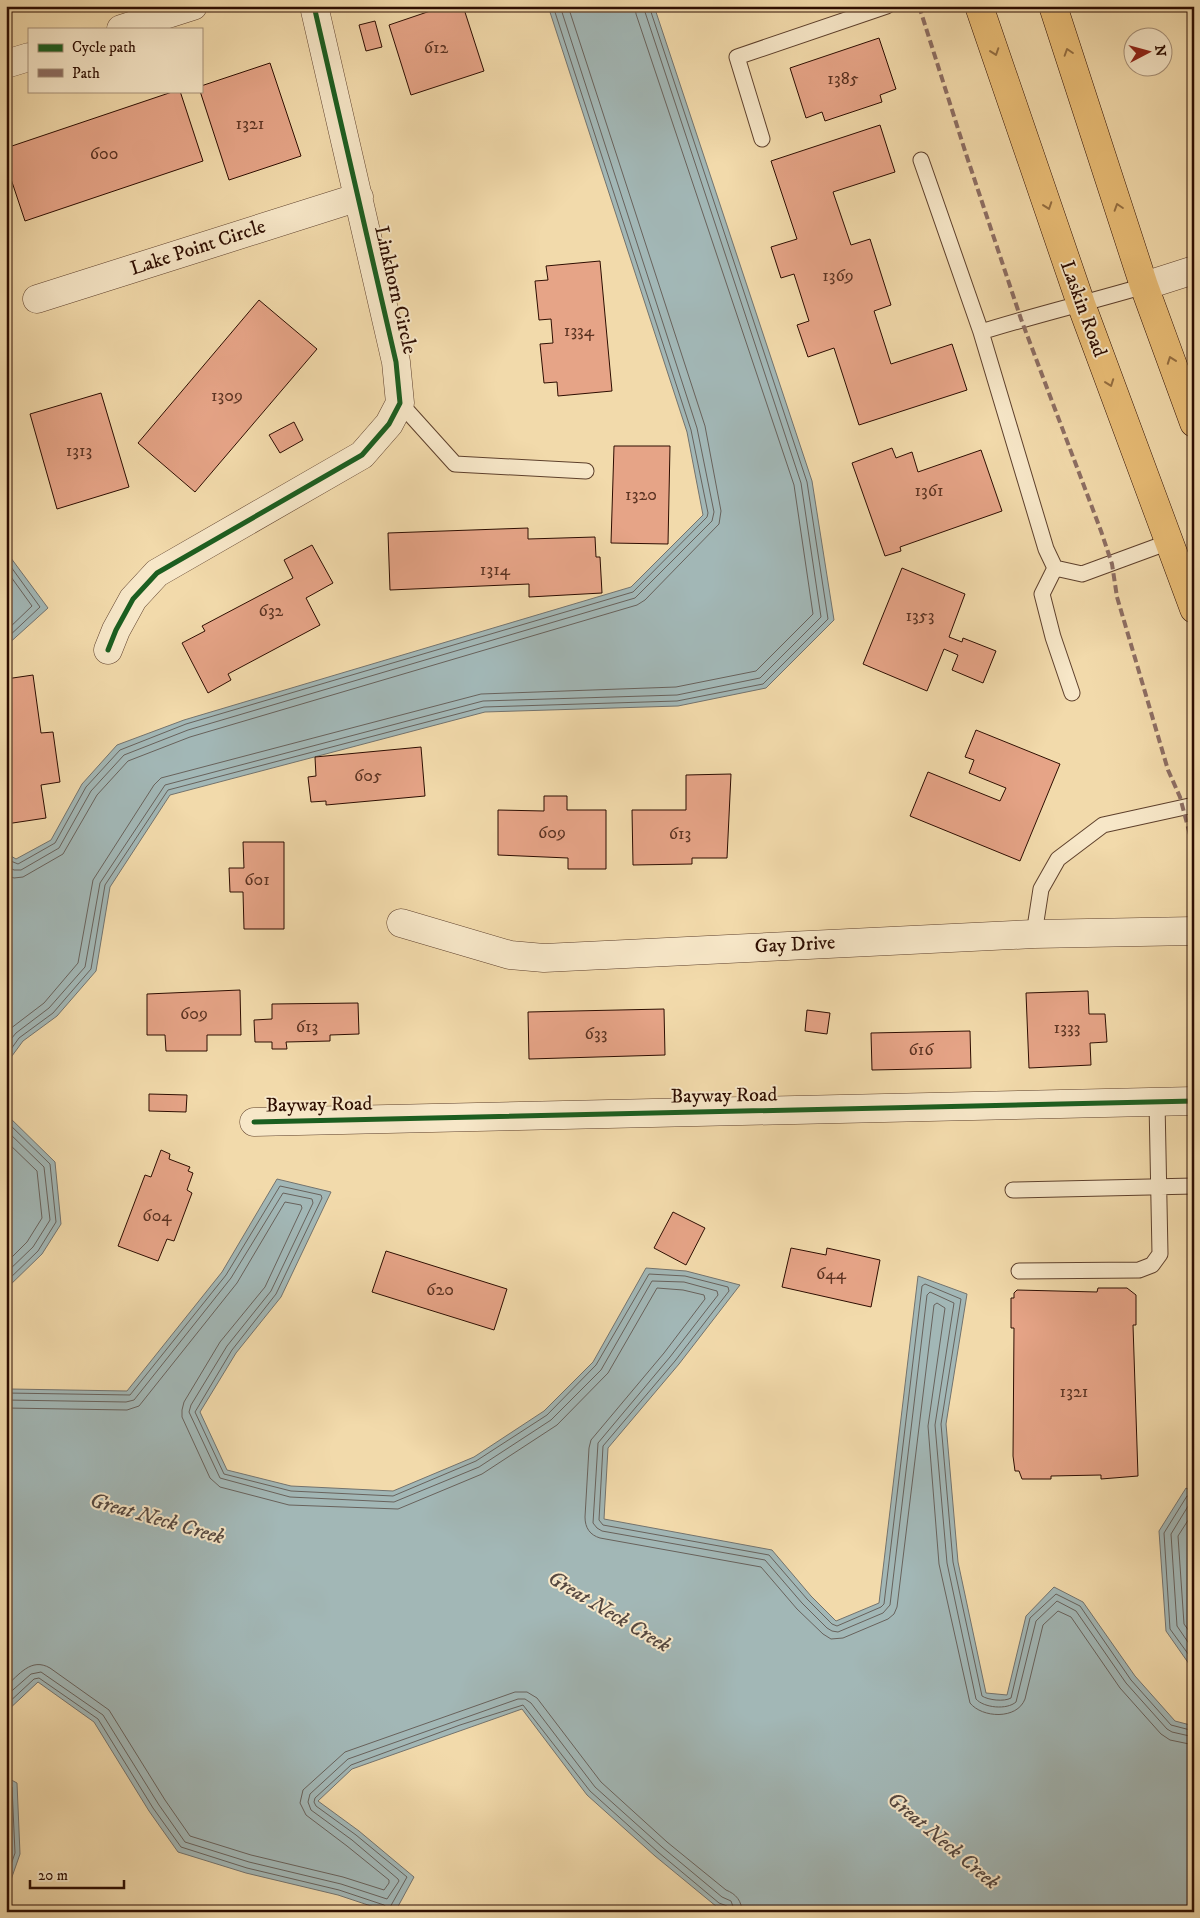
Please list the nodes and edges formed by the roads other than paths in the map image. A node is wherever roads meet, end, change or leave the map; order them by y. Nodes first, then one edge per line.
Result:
1 (193, 6) edge
2 (314, 6) edge
3 (887, 6) edge
4 (979, 6) edge
5 (1054, 6) edge
6 (124, 28) edge
7 (28, 57) edge
8 (6, 64) edge
9 (762, 139) dead end
10 (921, 160) dead end
11 (358, 197) junction
12 (1194, 270) edge
13 (1144, 286) junction
14 (37, 299) dead end
15 (1081, 304) junction
16 (981, 332) junction
17 (400, 403) junction
18 (1194, 423) edge
19 (586, 471) dead end
20 (1169, 542) junction
21 (1055, 568) junction
22 (1194, 609) edge
23 (108, 650) dead end
24 (1072, 693) dead end
25 (1194, 805) edge
26 (401, 923) dead end
27 (1194, 931) edge
28 (1034, 934) junction
29 (1194, 1101) edge
30 (1156, 1102) junction
31 (254, 1122) dead end
32 (1159, 1186) junction
33 (1194, 1186) edge
34 (1013, 1190) dead end
35 (1019, 1271) dead end

1 - 6 street
2 - 11 street, Linkhorn Circle
3 - 9 lane
4 -> 15 main road, Laskin Road
13 -> 5 main road
7 - 8 street
10 - 16 lane
11 - 14 street, Lake Point Circle
11 - 17 street, Linkhorn Circle
12 - 13 street
13 - 15 lane
18 -> 13 main road
15 - 16 lane
15 -> 20 main road, Laskin Road
16 - 21 lane
17 - 19 lane
17 - 23 street
20 - 21 lane
20 - 22 main road, Laskin Road
21 - 24 lane
25 - 28 lane
26 - 28 street, Gay Drive
27 - 28 street, Gay Drive
29 - 30 street, Bayway Road
30 - 31 street, Bayway Road
30 - 32 lane
32 - 33 lane
32 - 34 lane
32 - 35 lane

